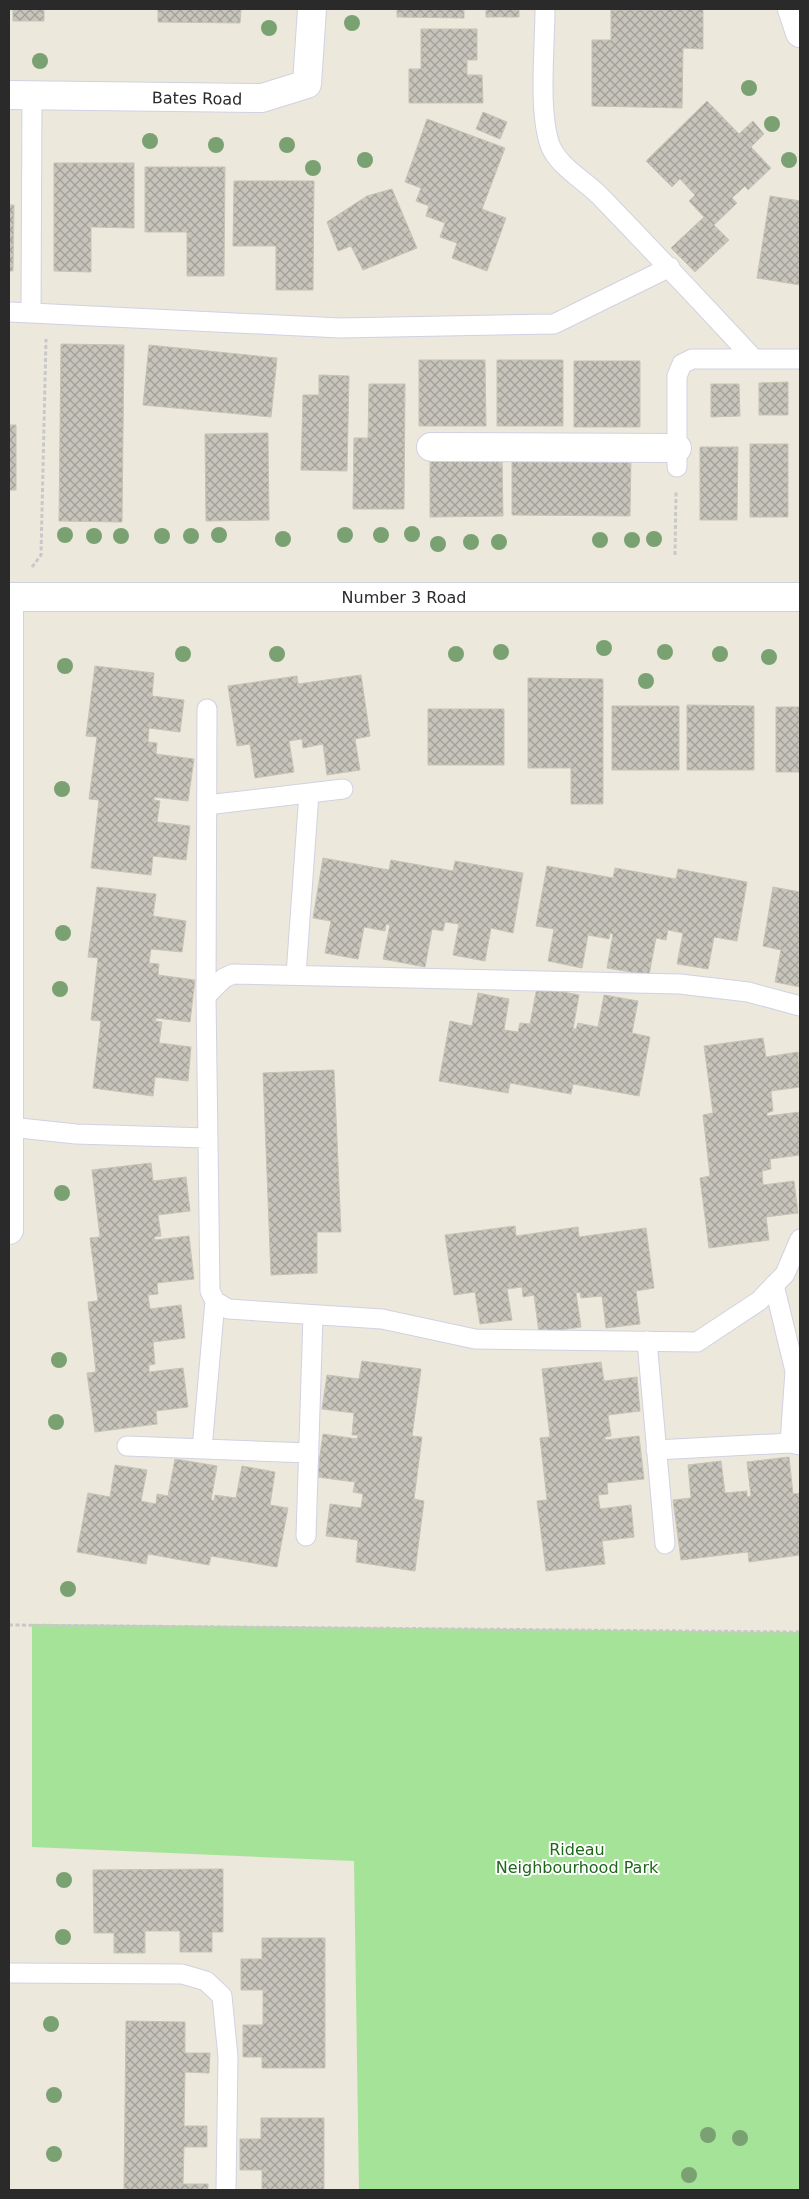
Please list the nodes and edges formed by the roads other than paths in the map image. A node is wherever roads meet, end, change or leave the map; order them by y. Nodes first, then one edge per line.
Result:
1 (312, 9) edge
2 (545, 9) edge
3 (792, 9) edge
4 (800, 33) edge
5 (21, 95) edge
6 (670, 267) junction
7 (9, 312) edge
8 (31, 312) junction
9 (754, 359) junction
10 (800, 359) edge
11 (431, 447) dead end
12 (677, 457) joint
13 (9, 597) edge
14 (800, 597) edge
15 (207, 709) dead end
16 (343, 789) dead end
17 (309, 793) junction
18 (207, 805) junction
19 (296, 975) junction
20 (206, 996) junction
21 (800, 1006) edge
22 (9, 1127) edge
23 (207, 1138) junction
24 (9, 1230) edge
25 (800, 1239) edge
26 (774, 1284) junction
27 (215, 1301) junction
28 (313, 1314) junction
29 (647, 1341) junction
30 (795, 1444) edge
31 (127, 1446) dead end
32 (202, 1449) junction
33 (656, 1450) junction
34 (309, 1453) junction
35 (306, 1536) dead end
36 (665, 1544) dead end
37 (9, 1973) edge
38 (226, 2190) edge

1 - 5 street, Bates Road
2 - 6 lane
3 - 4 street
5 - 8 lane
6 - 8 lane
6 - 9 lane
7 - 8 lane
9 - 10 lane
9 - 12 lane
11 - 12 street
13 - 14 street, Number 3 Road
13 - 22 street
15 - 18 lane
16 - 17 lane
17 - 18 lane
17 - 19 lane
18 - 20 lane
19 - 20 lane
19 - 21 lane
20 - 23 lane
22 - 23 lane
22 - 24 street
23 - 27 lane
25 - 26 lane
26 - 29 lane
26 - 30 lane
27 - 28 lane
27 - 32 lane
28 - 29 lane
28 - 34 lane
29 - 33 lane
30 - 33 lane
31 - 32 lane
32 - 34 lane
33 - 36 lane
34 - 35 lane
37 - 38 lane

